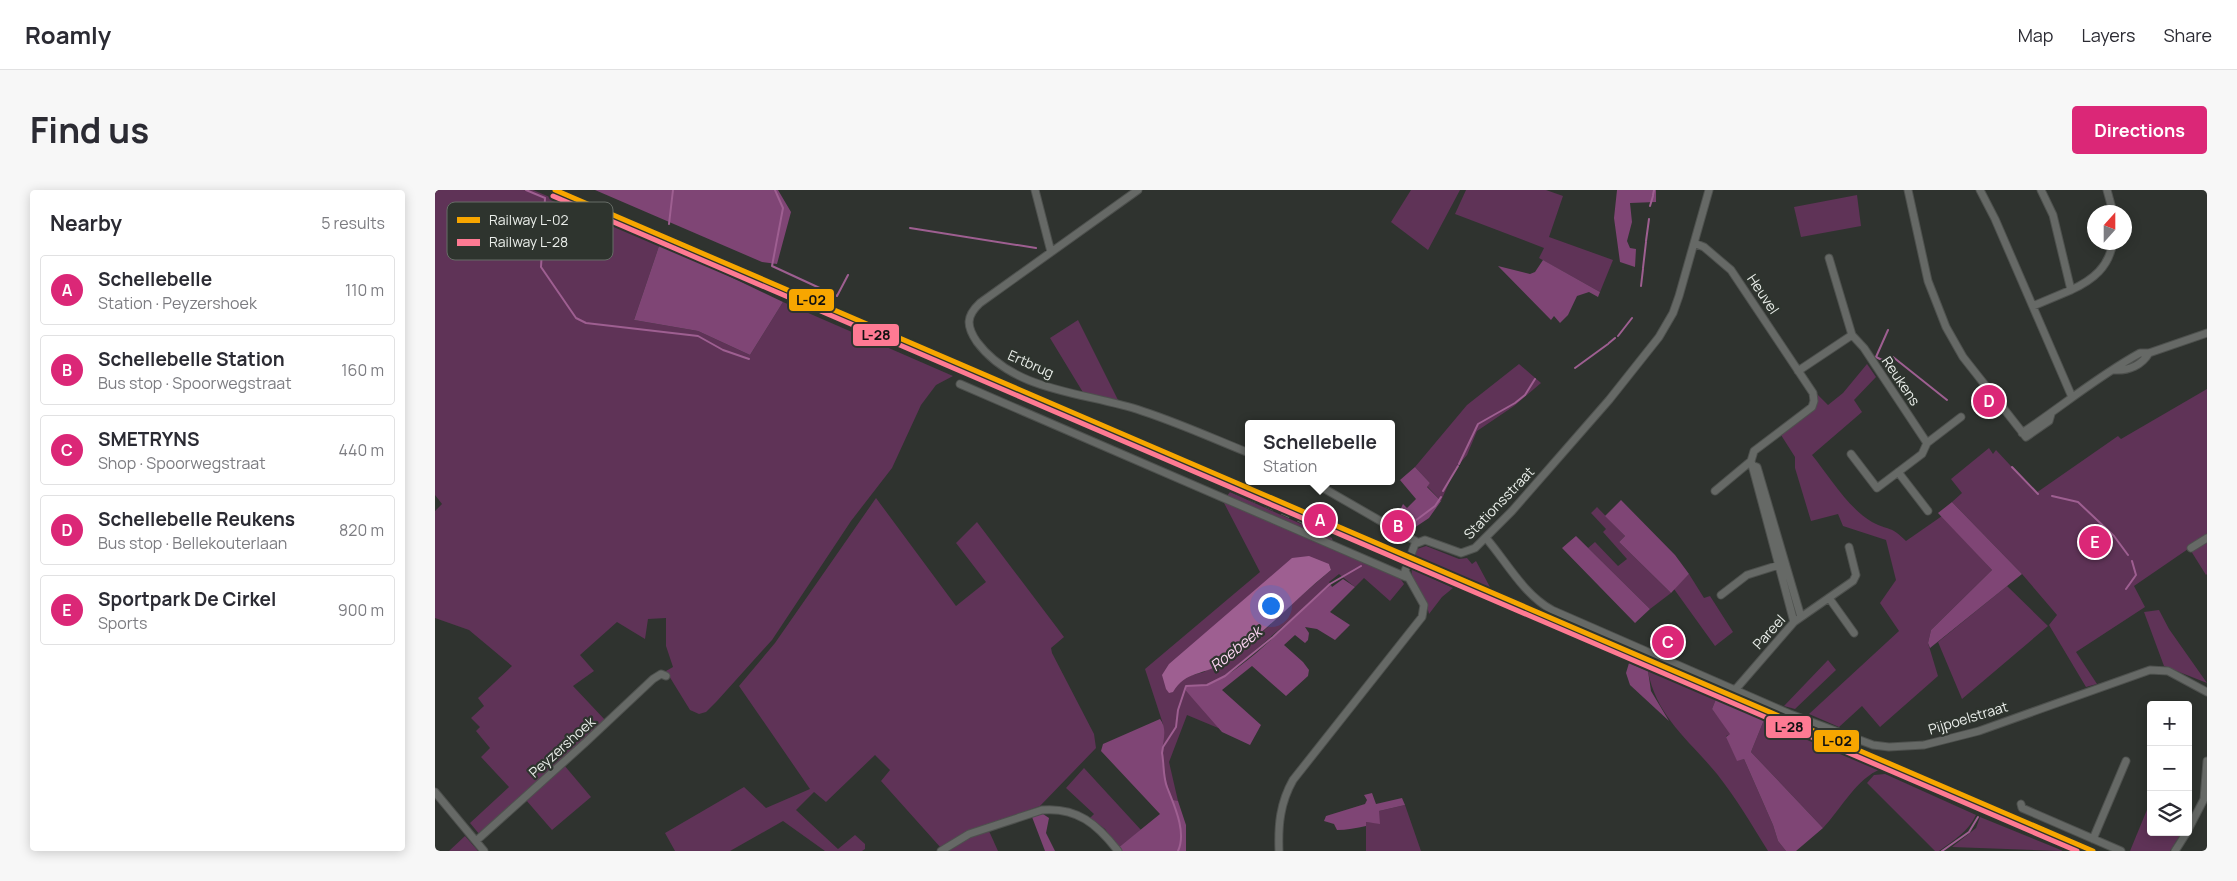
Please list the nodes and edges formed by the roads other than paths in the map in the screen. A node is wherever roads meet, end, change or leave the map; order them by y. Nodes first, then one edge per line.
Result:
1 (1035, 190) edge
2 (1138, 190) edge
3 (1709, 190) edge
4 (1908, 190) edge
5 (1980, 190) edge
6 (2041, 190) edge
7 (2107, 190) edge
8 (2111, 205) edge
9 (1694, 243) junction
10 (2111, 250) edge
11 (1051, 252) junction
12 (1829, 258) dead end
13 (2071, 290) junction
14 (2033, 306) junction
15 (2207, 333) edge
16 (1852, 335) junction
17 (1798, 371) junction
18 (960, 384) dead end
19 (2072, 397) junction
20 (1961, 417) dead end
21 (1927, 443) junction
22 (1245, 451) edge
23 (1851, 454) dead end
24 (1751, 463) junction
25 (1899, 472) junction
26 (1318, 485) edge
27 (1715, 491) dead end
28 (1928, 510) dead end
29 (1485, 538) junction
30 (2207, 538) edge
31 (1417, 542) junction
32 (1849, 547) dead end
33 (2191, 548) dead end
34 (1781, 564) junction
35 (1406, 577) junction
36 (1721, 595) dead end
37 (1829, 598) junction
38 (1801, 617) junction
39 (1795, 622) junction
40 (1854, 634) dead end
41 (666, 676) dead end
42 (1735, 690) junction
43 (2207, 692) edge
44 (2126, 761) dead end
45 (2207, 761) edge
46 (435, 792) edge
47 (2021, 804) dead end
48 (2192, 823) edge
49 (2185, 836) edge
50 (2093, 839) junction
51 (476, 841) junction
52 (484, 851) edge
53 (941, 851) edge
54 (1118, 851) edge
55 (1279, 851) edge
56 (2121, 851) edge
57 (2175, 851) edge

1 - 11 street
2 - 11 street, Ertbrug
3 - 9 street, Stationsstraat
4 - 19 street
5 - 14 street
6 - 13 street
7 - 8 street
9 - 17 street, Heuvel
9 - 29 street, Stationsstraat
10 - 13 street
11 - 22 street, Ertbrug
12 - 16 street
13 - 14 street
14 - 19 street
15 - 19 street
16 - 17 street
16 - 21 street, Reukens
17 - 24 street, Heuvel
18 - 35 street
20 - 21 street
21 - 25 street
23 - 25 street
24 - 27 street, Heuvel
24 - 34 street
25 - 28 street
26 - 31 street
29 - 31 street, Stationsstraat
29 - 42 street, Pijpoelstraat
30 - 33 street
31 - 35 street
32 - 37 street, Pareel
34 - 36 street
34 - 38 street
34 - 39 street
35 - 55 street
37 - 38 street, Pareel
37 - 40 street
38 - 39 street, Pareel
39 - 42 street, Pareel
41 - 51 street, Peyzershoek
42 - 43 street, Pijpoelstraat
44 - 50 street
45 - 48 street
46 - 51 street
47 - 50 street
49 - 57 street
50 - 56 street
51 - 52 street
53 - 54 street

